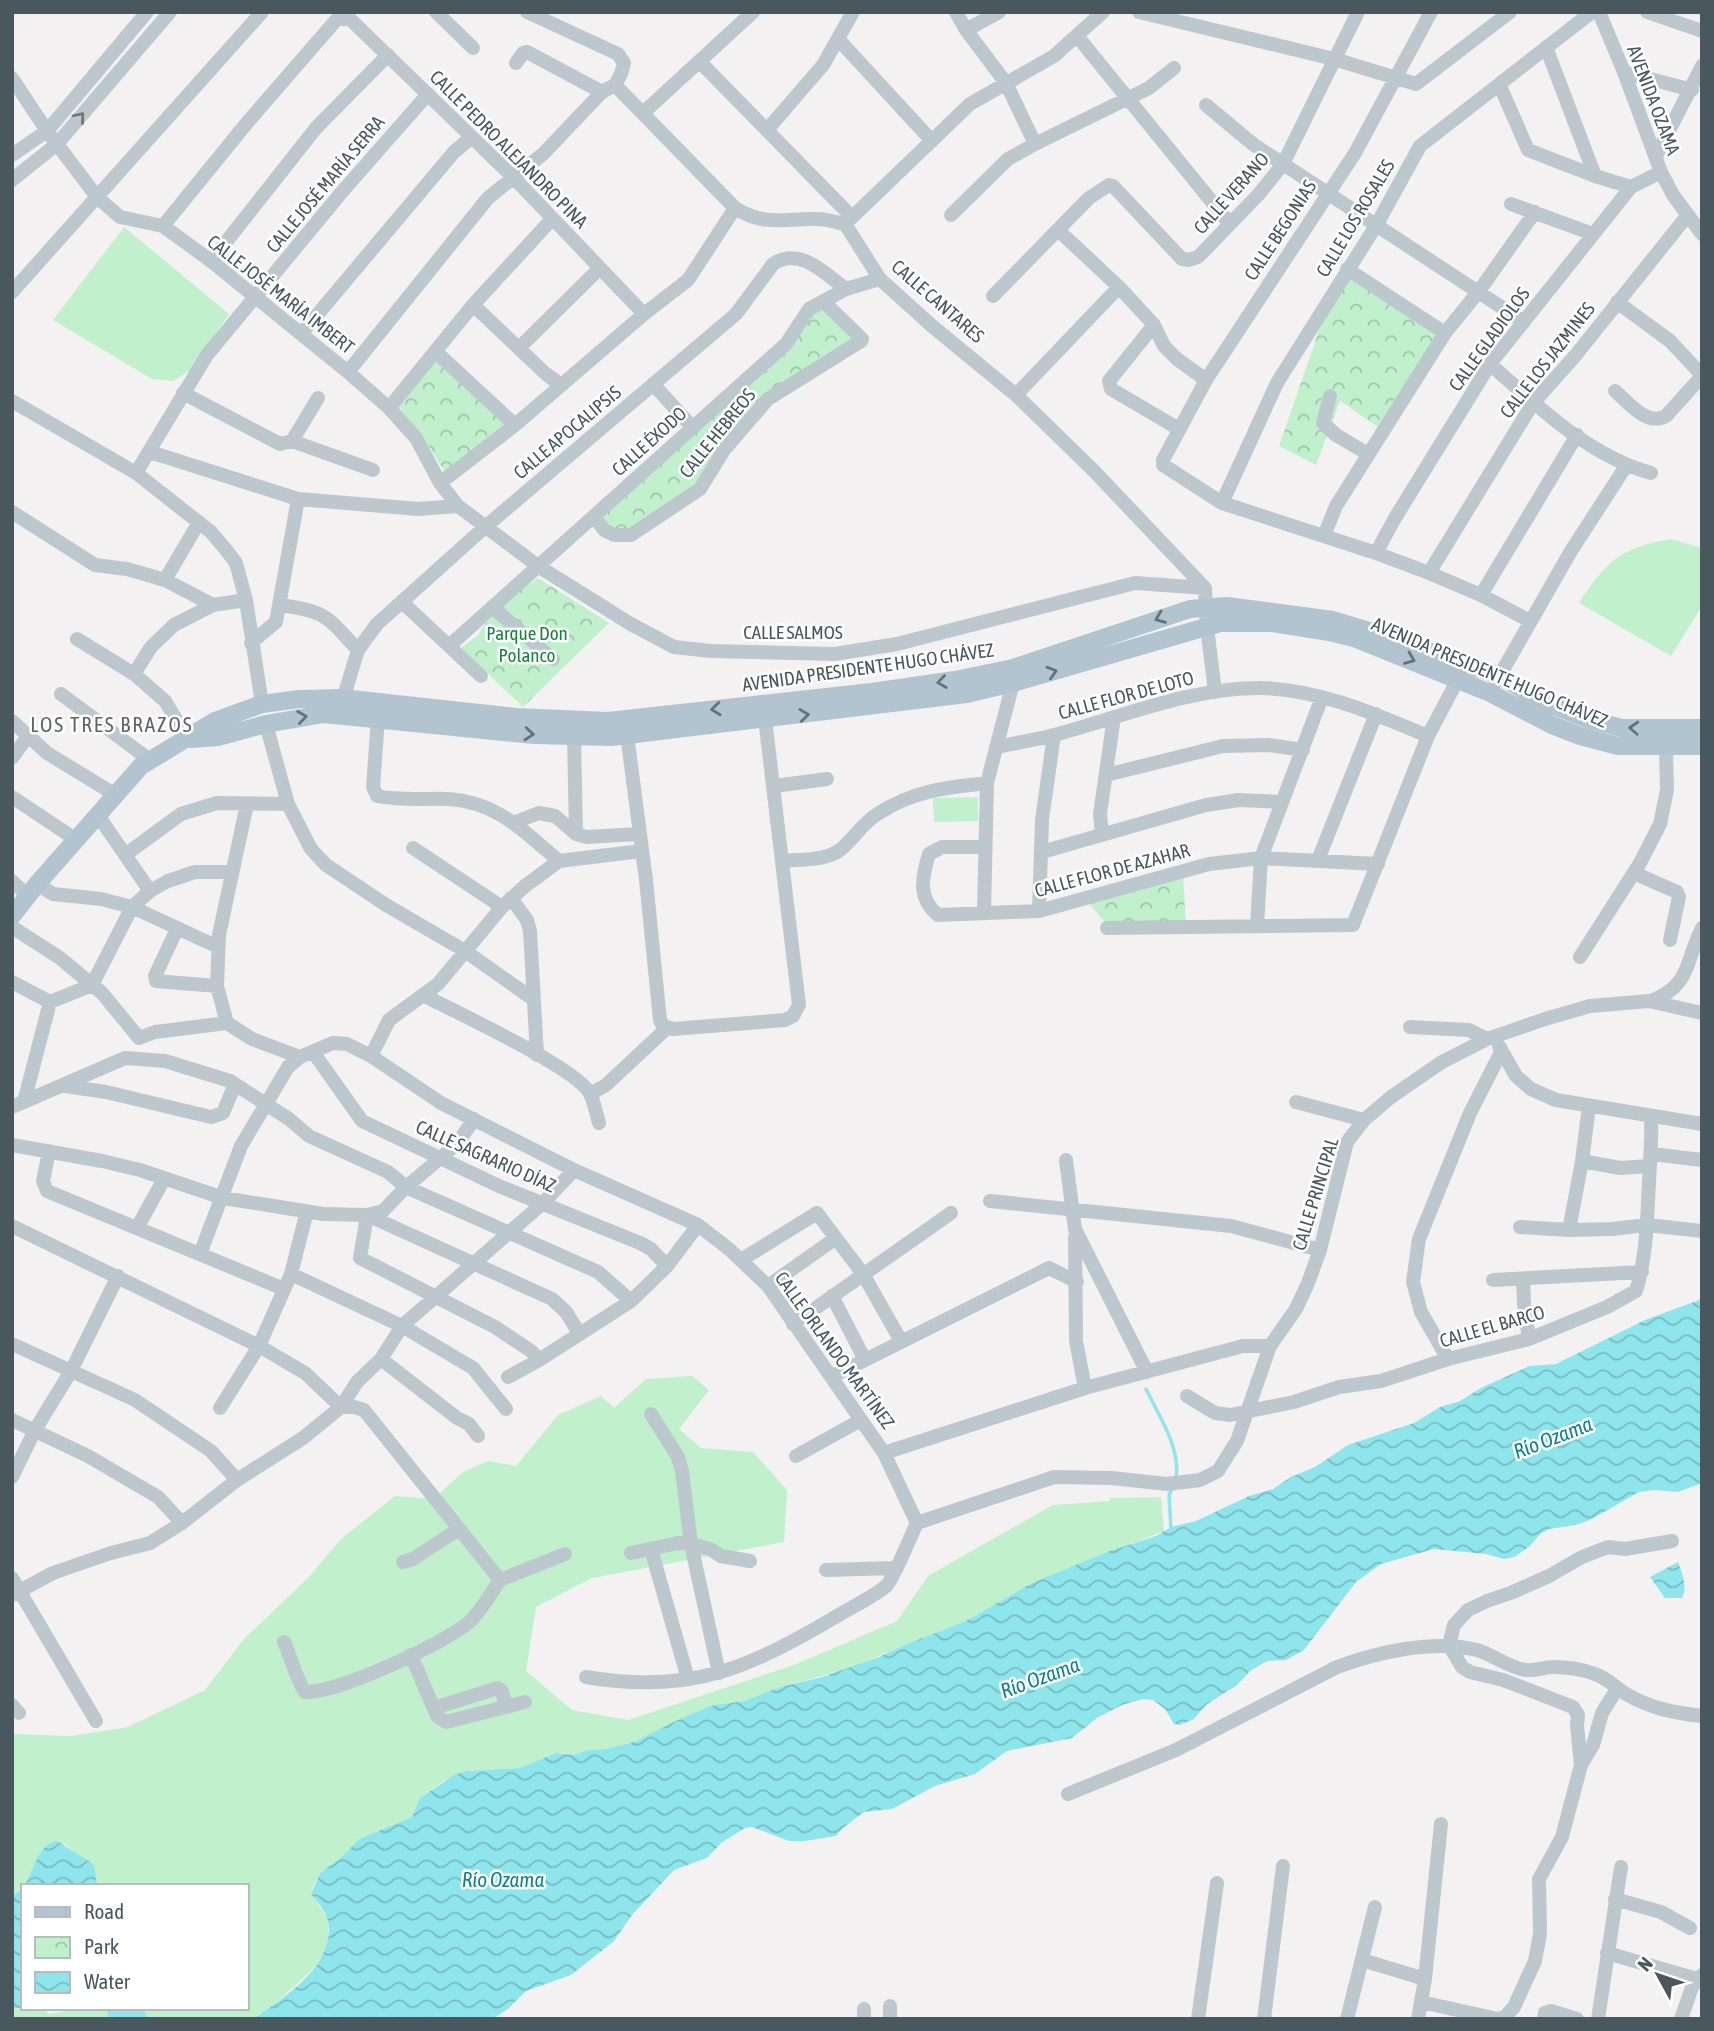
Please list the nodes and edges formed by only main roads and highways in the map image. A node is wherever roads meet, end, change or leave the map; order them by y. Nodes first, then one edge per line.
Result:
1 (1013, 676) junction
2 (341, 706) junction
3 (626, 727) junction
4 (1702, 728) edge
5 (216, 729) junction
6 (1702, 746) edge
7 (12, 916) edge

1 - 3 main road, AVENIDA PRESIDENTE HUGO CHÁVEZ
4 -> 1 main road, AVENIDA PRESIDENTE HUGO CHÁVEZ
1 -> 6 main road, AVENIDA PRESIDENTE HUGO CHÁVEZ
2 - 3 main road, AVENIDA PRESIDENTE HUGO CHÁVEZ
2 -> 3 main road, AVENIDA PRESIDENTE HUGO CHÁVEZ
5 -> 2 main road, AVENIDA PRESIDENTE HUGO CHÁVEZ
2 - 5 main road, AVENIDA PRESIDENTE HUGO CHÁVEZ
5 - 7 main road, AVENIDA PRESIDENTE HUGO CHÁVEZ

